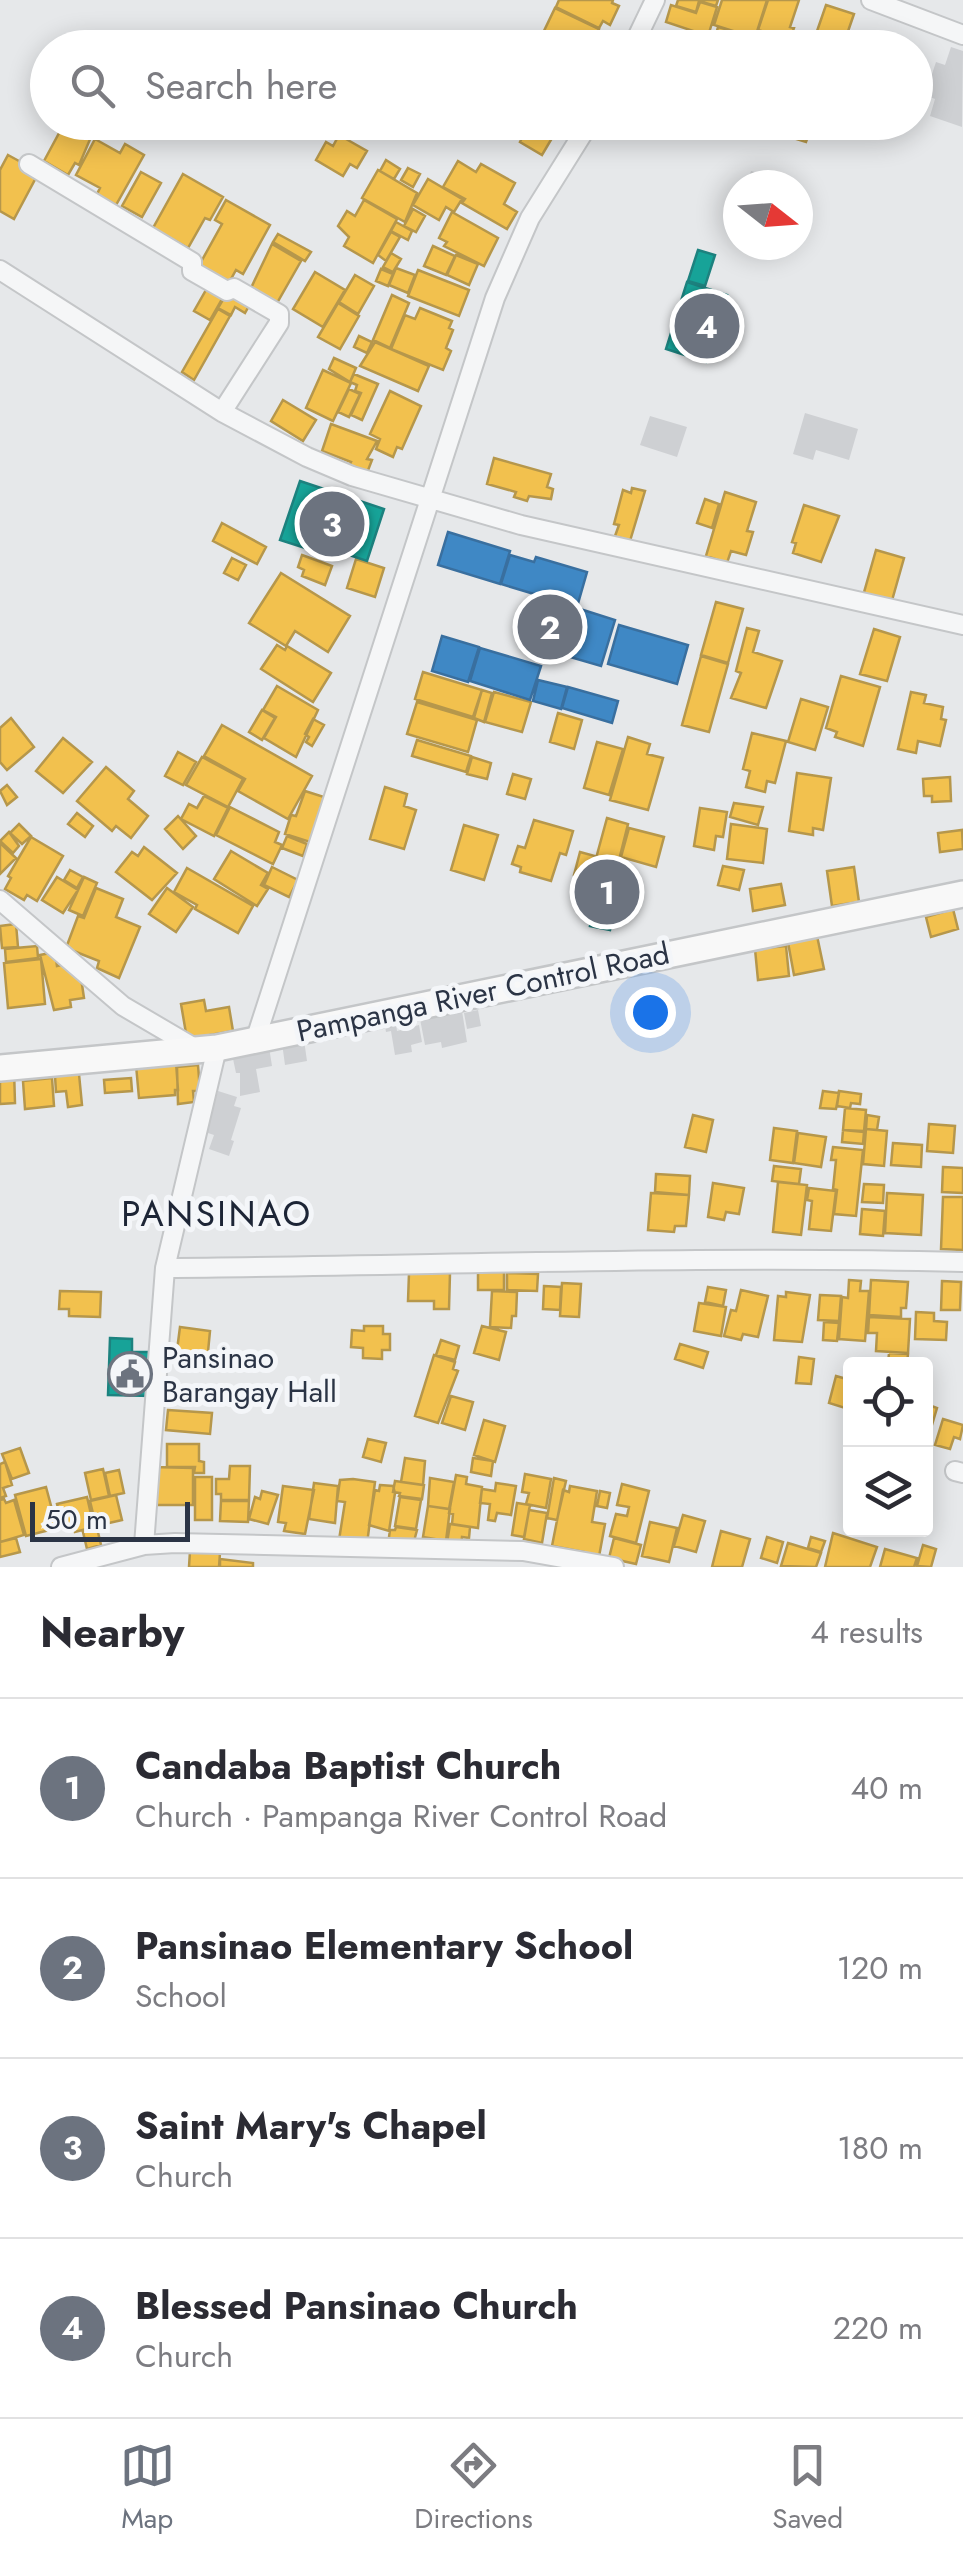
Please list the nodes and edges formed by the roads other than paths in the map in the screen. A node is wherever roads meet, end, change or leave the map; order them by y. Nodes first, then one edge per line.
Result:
1 (655, 0) edge
2 (870, 0) edge
3 (641, 30) edge
4 (963, 35) edge
5 (579, 140) edge
6 (29, 164) dead end
7 (0, 270) edge
8 (222, 412) junction
9 (430, 499) junction
10 (963, 625) edge
11 (963, 894) edge
12 (0, 900) edge
13 (256, 1038) junction
14 (208, 1049) junction
15 (0, 1068) edge
16 (963, 1262) edge
17 (164, 1268) junction
18 (144, 1545) junction
19 (61, 1567) edge
20 (614, 1567) edge

1 - 3 street
2 - 4 street
5 - 9 street
6 - 8 street
7 - 8 street
8 - 9 street
9 - 10 street
9 - 13 street
11 - 13 main road, Pampanga River Control Road
12 - 14 street
13 - 14 main road, Pampanga River Control Road
14 - 15 main road, Pampanga River Control Road
14 - 17 street
16 - 17 street
17 - 18 street
18 - 19 street
18 - 20 street

